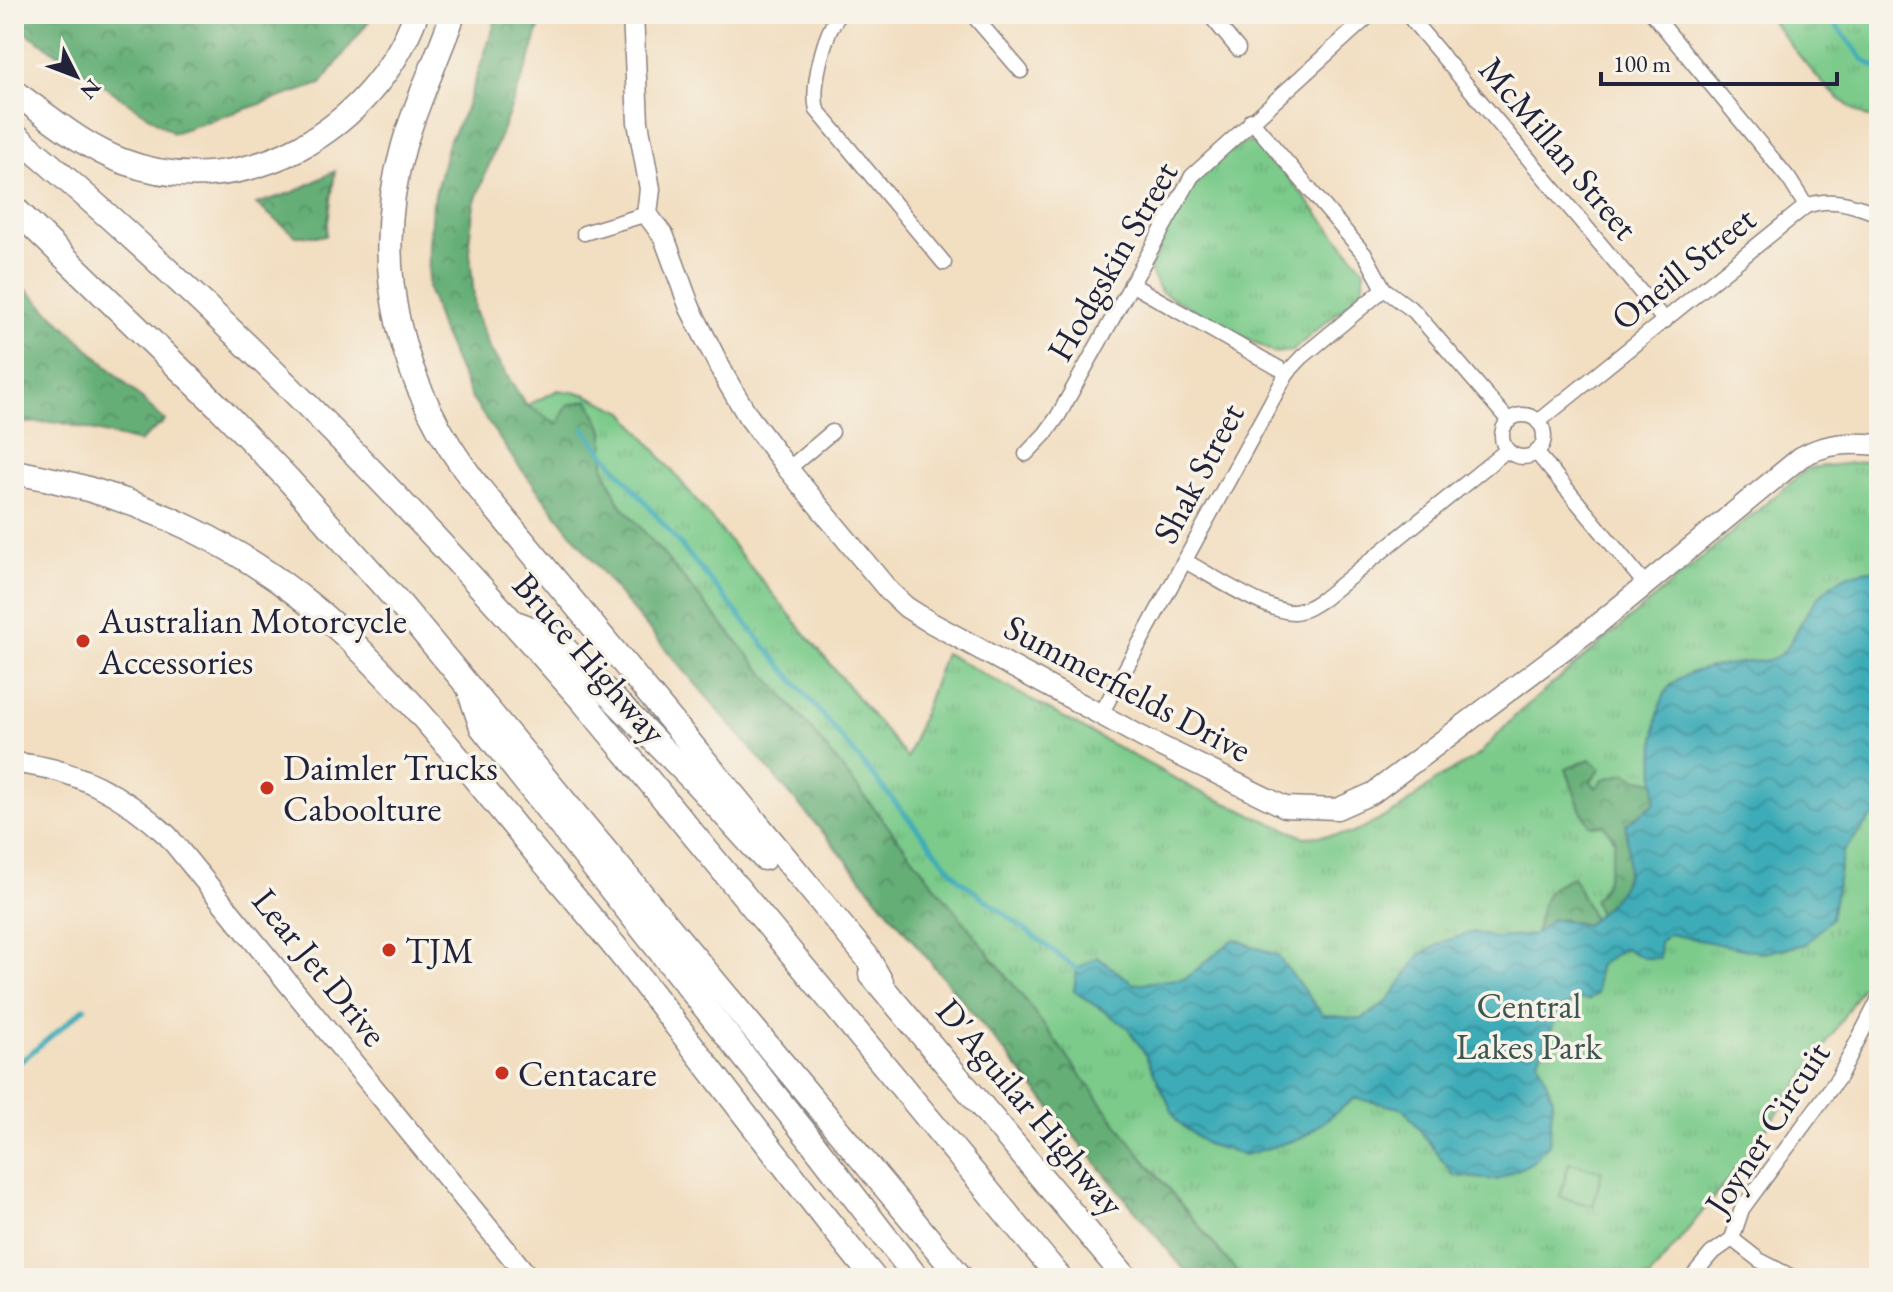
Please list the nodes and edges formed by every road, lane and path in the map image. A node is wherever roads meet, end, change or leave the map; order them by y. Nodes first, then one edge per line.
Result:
1 (416, 14) edge
2 (453, 14) edge
3 (633, 14) edge
4 (840, 14) edge
5 (972, 14) edge
6 (1209, 14) edge
7 (1371, 14) edge
8 (1407, 14) edge
9 (1653, 14) edge
10 (1238, 49) dead end
11 (1021, 71) dead end
12 (14, 92) edge
13 (1251, 120) junction
14 (14, 134) edge
15 (1806, 206) junction
16 (14, 208) edge
17 (647, 214) junction
18 (1879, 214) edge
19 (584, 233) dead end
20 (944, 263) dead end
21 (1131, 284) junction
22 (1384, 289) junction
23 (1665, 321) junction
24 (1287, 373) junction
25 (1509, 421) junction
26 (1538, 422) junction
27 (832, 432) dead end
28 (1879, 445) edge
29 (1507, 450) junction
30 (1536, 452) junction
31 (1026, 454) dead end
32 (788, 469) junction
33 (14, 472) edge
34 (1185, 561) junction
35 (1645, 584) junction
36 (514, 622) junction
37 (467, 682) junction
38 (1101, 714) junction
39 (14, 763) edge
40 (881, 982) junction
41 (1879, 999) edge
42 (1732, 1239) junction
43 (529, 1278) edge
44 (874, 1278) edge
45 (917, 1278) edge
46 (961, 1278) edge
47 (1060, 1278) edge
48 (1126, 1278) edge
49 (1691, 1278) edge
50 (1794, 1278) edge

1 - 12 highway
2 - 40 highway
3 - 17 street
4 - 20 street
5 - 11 street
6 - 10 street
7 - 13 street, Hodgskin Street
8 - 23 street, McMillan Street
9 - 15 street
13 - 21 street, Hodgskin Street
13 - 22 street
14 - 36 highway, Bruce Highway
15 - 18 street, Oneill Street
15 - 23 street, Oneill Street
16 - 37 highway
17 - 19 street
17 - 32 street, Summerfields Drive
21 - 24 street
21 - 31 street, Hodgskin Street
22 - 24 street, Shak Street
22 - 25 street
23 - 26 street, Oneill Street
24 - 34 street, Shak Street
25 - 26 street
25 - 29 street
26 - 30 street
27 - 32 street
28 - 35 street, Summerfields Drive
29 - 30 street
29 - 34 street
30 - 35 street
32 - 38 street, Summerfields Drive
33 - 44 highway
34 - 38 street, Shak Street
35 - 38 street, Summerfields Drive
36 - 40 highway
36 - 47 highway, Bruce Highway
37 - 45 highway
37 - 46 highway
39 - 43 street, Lear Jet Drive
40 - 48 highway, D'Aguilar Highway
41 - 42 street, Joyner Circuit
42 - 49 street, Joyner Circuit
42 - 50 street

